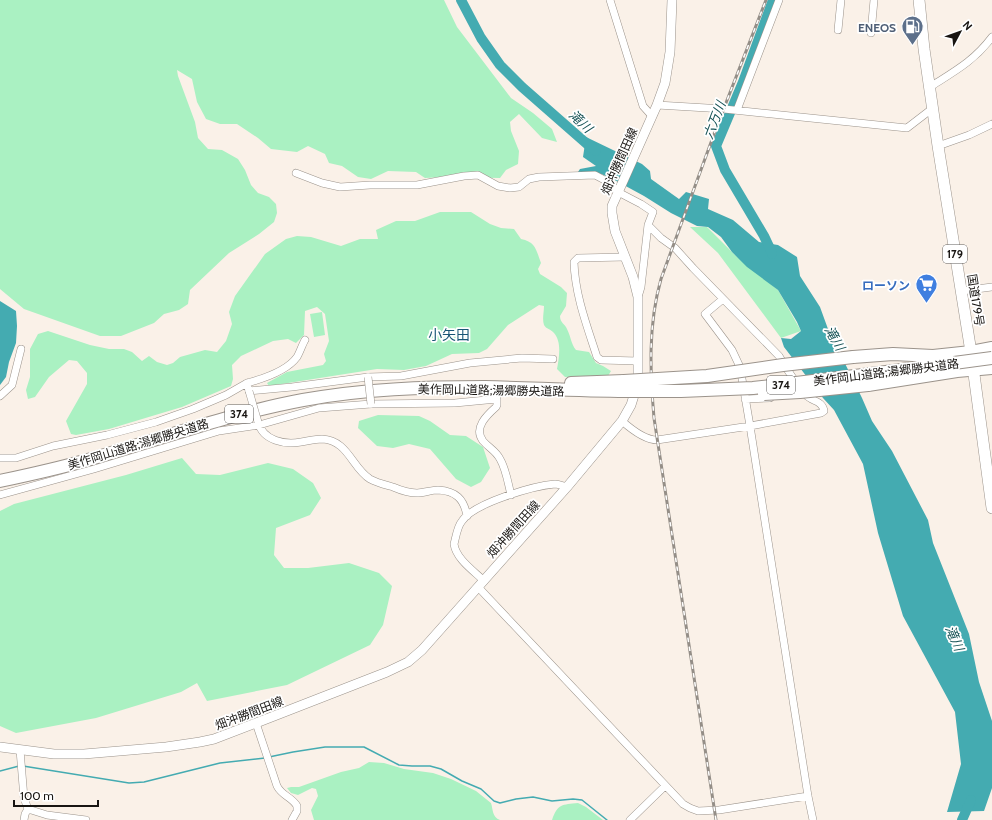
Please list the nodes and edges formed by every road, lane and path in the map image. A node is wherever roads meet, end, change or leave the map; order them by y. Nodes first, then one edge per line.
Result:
1 (610, 0) edge
2 (672, 0) edge
3 (778, 0) edge
4 (841, 0) edge
5 (874, 0) edge
6 (919, 0) edge
7 (838, 30) dead end
8 (871, 33) dead end
9 (992, 37) edge
10 (930, 87) junction
11 (657, 105) junction
12 (933, 108) junction
13 (737, 110) junction
14 (652, 116) junction
15 (992, 124) edge
16 (938, 146) junction
17 (296, 173) dead end
18 (619, 190) junction
19 (648, 225) junction
20 (625, 257) junction
21 (992, 287) edge
22 (961, 291) junction
23 (638, 297) junction
24 (723, 299) junction
25 (305, 340) dead end
26 (992, 348) edge
27 (21, 349) dead end
28 (971, 352) junction
29 (992, 358) edge
30 (553, 359) dead end
31 (638, 361) junction
32 (992, 368) edge
33 (787, 370) junction
34 (973, 370) junction
35 (368, 377) junction
36 (741, 377) junction
37 (866, 380) junction
38 (247, 383) junction
39 (625, 386) junction
40 (249, 391) junction
41 (0, 396) edge
42 (808, 397) junction
43 (745, 399) junction
44 (370, 404) junction
45 (622, 422) junction
46 (258, 424) junction
47 (750, 426) junction
48 (0, 458) edge
49 (989, 465) edge
50 (0, 481) edge
51 (567, 487) junction
52 (511, 494) junction
53 (0, 495) edge
54 (992, 508) edge
55 (467, 516) junction
56 (481, 584) junction
57 (256, 723) junction
58 (0, 747) edge
59 (20, 750) junction
60 (665, 786) junction
61 (808, 796) junction
62 (28, 809) junction
63 (24, 820) edge
64 (86, 820) edge
65 (292, 820) edge
66 (630, 820) edge
67 (813, 820) edge

1 - 14 street
2 - 11 main road, 畑沖勝間田線
3 - 13 street
4 - 7 street
5 - 8 street
6 - 10 highway, 国道179号 / 179
9 - 10 street
10 - 12 highway, 国道179号 / 179
11 - 13 street
11 - 14 main road, 畑沖勝間田線
12 - 13 street
12 - 16 highway, 国道179号 / 179
14 - 18 main road, 畑沖勝間田線
15 - 16 street
16 - 22 highway, 国道179号 / 179
17 - 18 street
18 - 19 street
18 - 20 main road, 畑沖勝間田線
19 - 23 street
19 - 24 street
20 - 23 main road, 畑沖勝間田線
20 - 31 street
21 - 22 street
22 - 28 highway, 国道179号 / 179
23 - 31 main road, 畑沖勝間田線
24 - 33 street
24 - 36 street
25 - 38 street
26 - 28 highway
27 - 41 street
28 - 34 highway, 国道179号 / 179
28 - 39 highway, bridge
29 - 37 highway, 美作岡山道路;湯郷勝央道路 / 374, bridge
30 - 35 street
31 - 45 main road, 畑沖勝間田線
32 - 34 highway
33 - 36 street
33 - 42 street
34 - 37 highway
34 - 49 highway, 国道179号 / 179
35 - 40 street
35 - 44 street, bridge
36 - 43 street
37 - 39 highway, 美作岡山道路;湯郷勝央道路 / 374, bridge
38 - 40 street
38 - 48 street
39 - 50 highway, 美作岡山道路;湯郷勝央道路 / 374
40 - 46 street, bridge
42 - 43 street
42 - 47 street
43 - 47 street
44 - 46 street
44 - 52 street
45 - 47 street
45 - 51 main road, 畑沖勝間田線
46 - 53 street
46 - 55 street
47 - 61 street
49 - 54 highway, 国道179号 / 179
51 - 52 street
51 - 56 main road, 畑沖勝間田線
52 - 55 street
55 - 56 street
56 - 57 main road, 畑沖勝間田線
56 - 60 street
57 - 59 main road, 畑沖勝間田線
57 - 65 street
58 - 59 main road, 畑沖勝間田線
59 - 62 street
60 - 61 street
60 - 66 street
61 - 67 street
62 - 63 street
62 - 64 street

